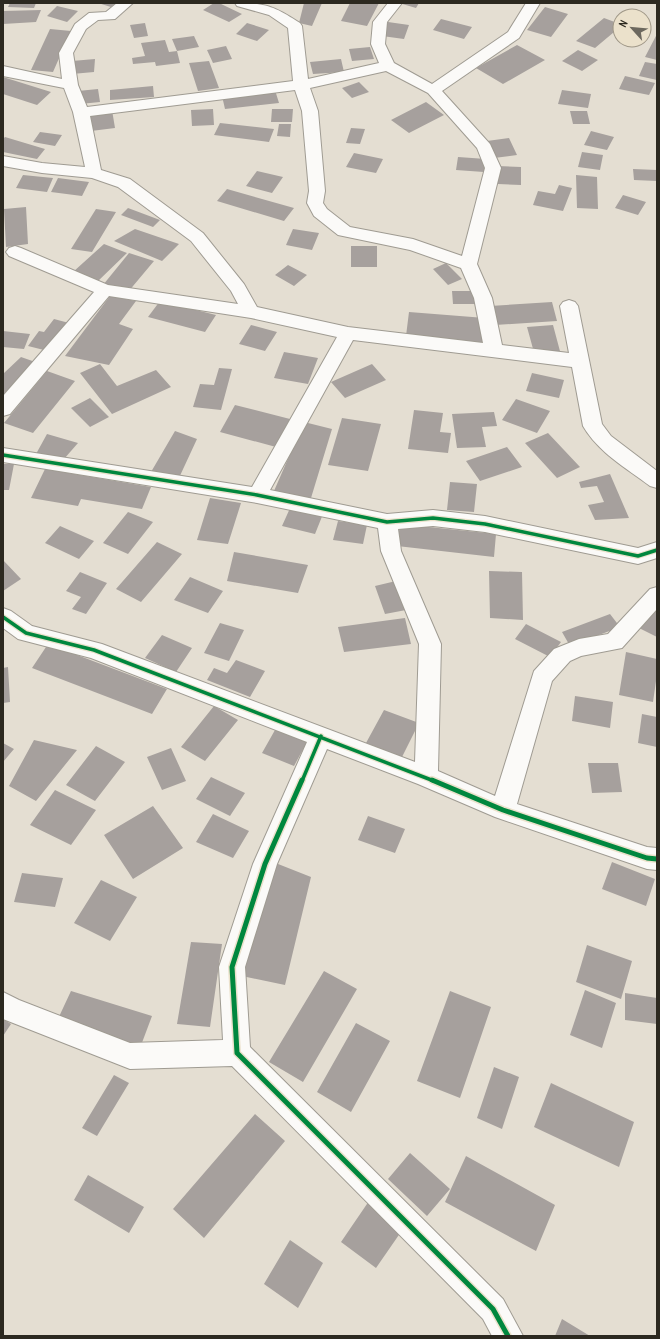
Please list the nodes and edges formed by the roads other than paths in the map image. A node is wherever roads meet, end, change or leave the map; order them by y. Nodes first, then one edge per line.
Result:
1 (126, 3) edge
2 (242, 3) edge
3 (395, 3) edge
4 (533, 3) edge
5 (388, 66) junction
6 (3, 71) edge
7 (70, 85) junction
8 (301, 85) junction
9 (433, 90) junction
10 (81, 112) junction
11 (3, 161) edge
12 (94, 173) junction
13 (15, 252) dead end
14 (468, 264) junction
15 (105, 290) junction
16 (569, 306) dead end
17 (251, 312) junction
18 (348, 333) junction
19 (494, 350) junction
20 (579, 360) junction
21 (3, 409) edge
22 (3, 455) edge
23 (657, 481) edge
24 (257, 495) junction
25 (387, 522) junction
26 (657, 550) edge
27 (657, 594) edge
28 (3, 617) edge
29 (321, 736) junction
30 (426, 777) junction
31 (503, 810) junction
32 (657, 859) edge
33 (3, 1005) edge
34 (237, 1052) junction
35 (508, 1336) edge

1 - 7 street
2 - 8 street
3 - 5 street
4 - 9 street
5 - 8 street
5 - 9 street
6 - 7 street
7 - 10 street
8 - 10 street
8 - 14 street
9 - 14 street
10 - 12 street
11 - 12 street
12 - 17 street
13 - 15 street
14 - 19 street
15 - 17 street
15 - 21 street
16 - 20 street
17 - 18 street
18 - 19 street
18 - 24 street
19 - 20 street
20 - 23 street
22 - 24 street
24 - 25 street
25 - 26 street
25 - 30 street
27 - 31 street
28 - 29 street
29 - 30 street
29 - 34 street
30 - 31 street
31 - 32 street
33 - 34 street
34 - 35 street

